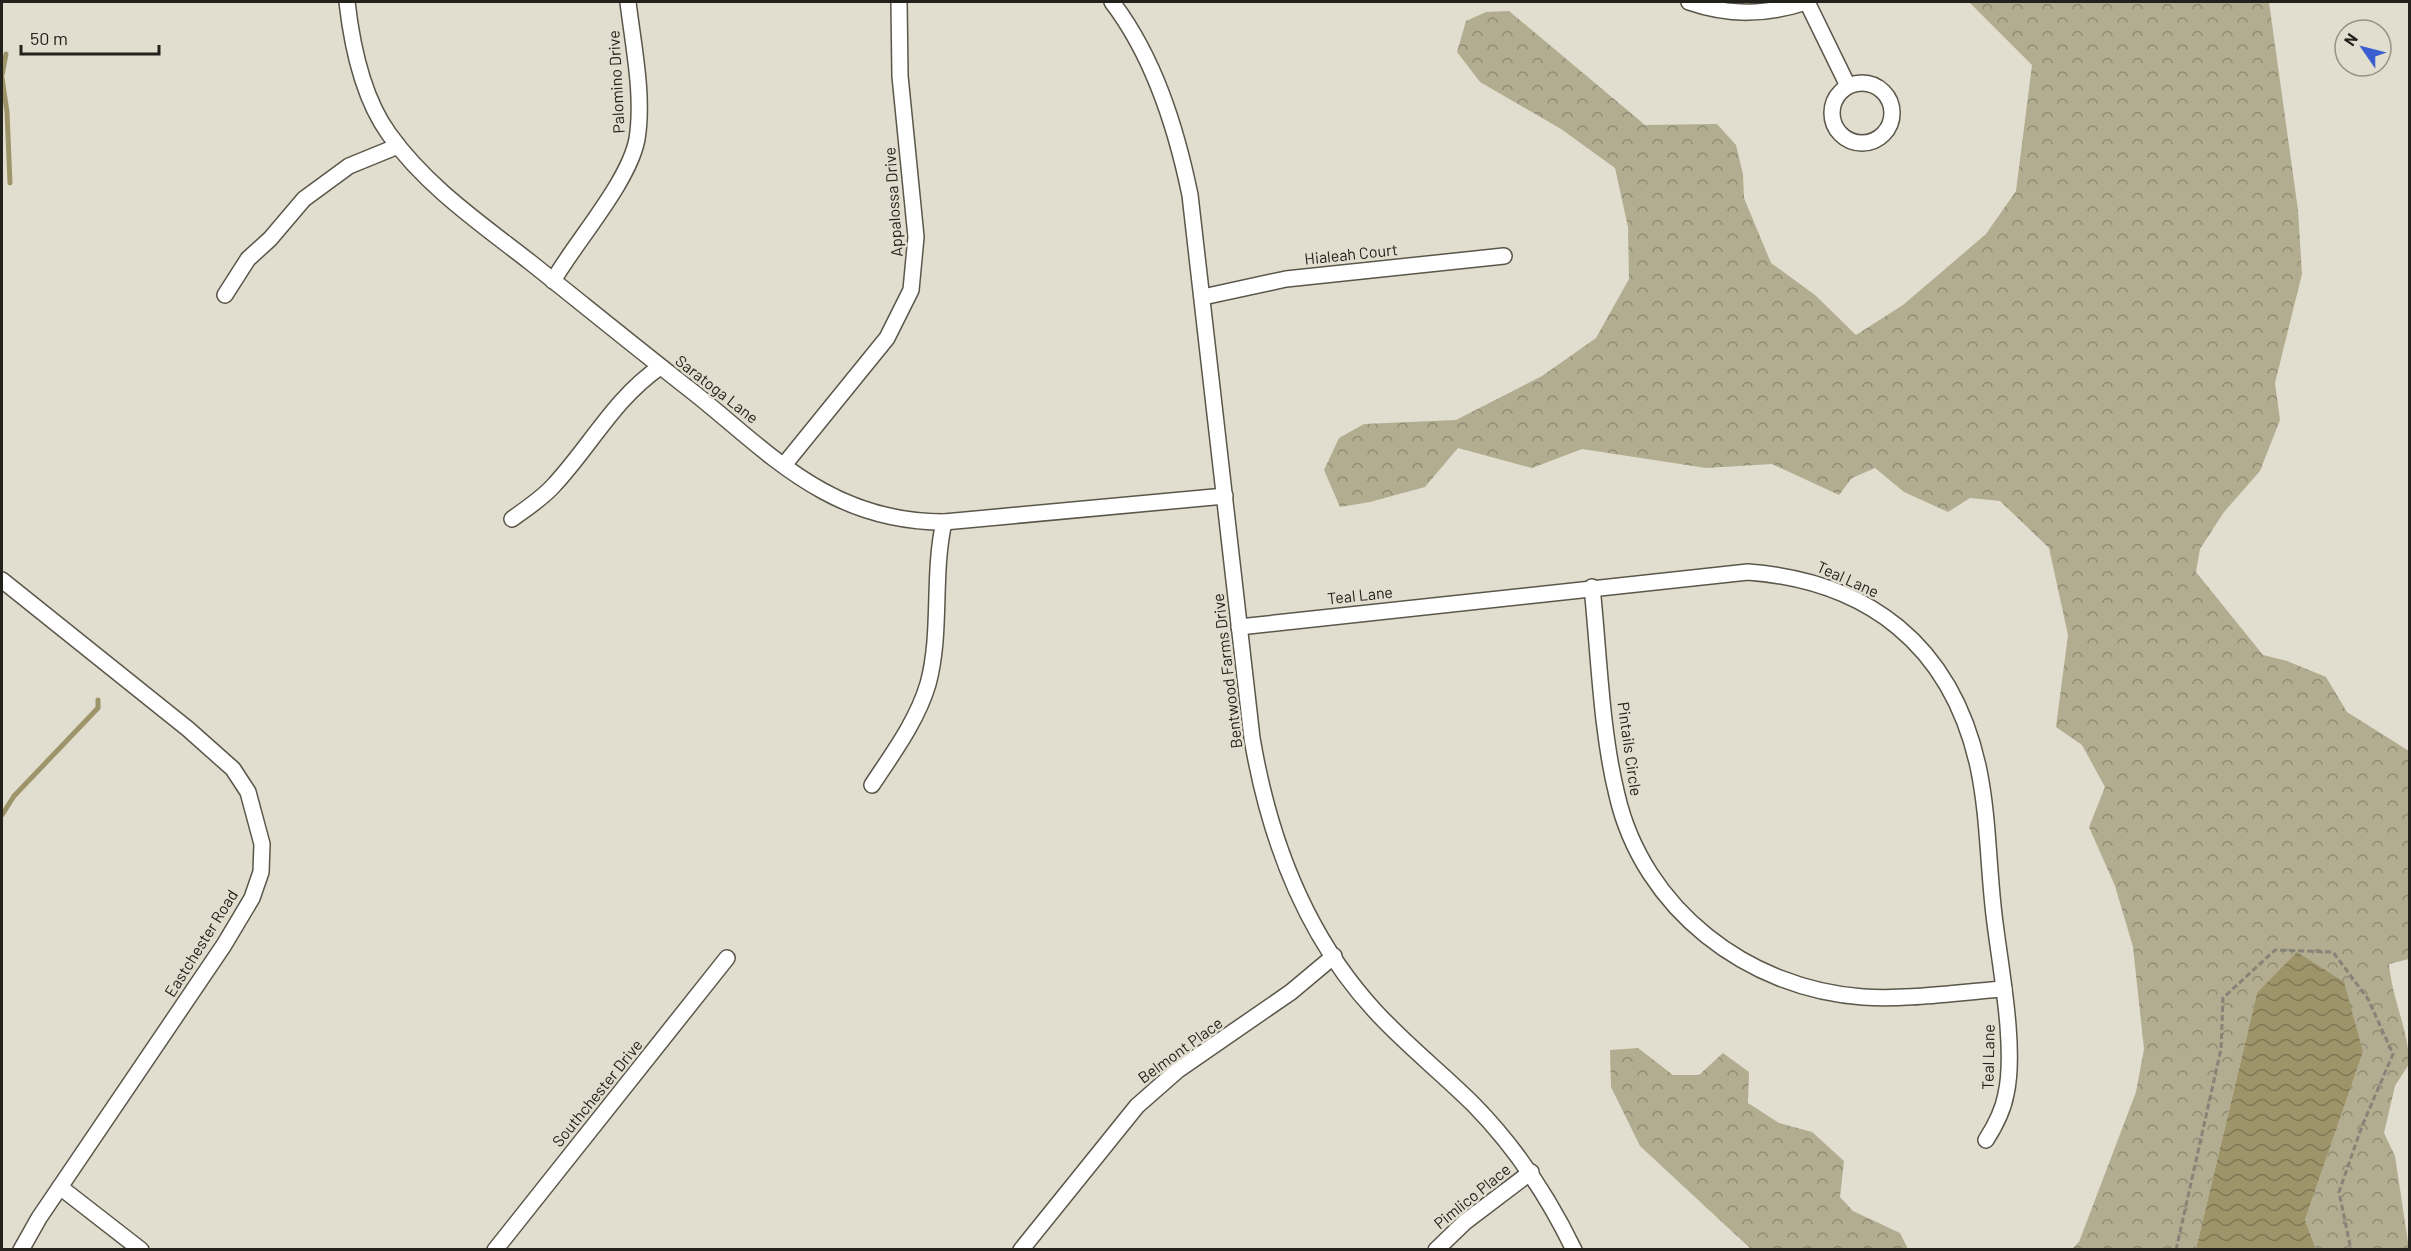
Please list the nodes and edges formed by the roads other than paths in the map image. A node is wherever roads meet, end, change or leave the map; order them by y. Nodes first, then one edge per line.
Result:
1 (347, 2) edge
2 (628, 2) edge
3 (898, 2) edge
4 (1112, 2) edge
5 (1689, 2) edge
6 (1806, 2) edge
7 (1848, 86) junction
8 (398, 146) junction
9 (1504, 256) dead end
10 (553, 281) junction
11 (225, 295) dead end
12 (1203, 297) junction
13 (660, 367) junction
14 (784, 465) junction
15 (1225, 496) junction
16 (512, 519) dead end
17 (944, 522) junction
18 (2, 580) edge
19 (1592, 587) junction
20 (1239, 627) junction
21 (872, 785) dead end
22 (1334, 956) junction
23 (727, 958) dead end
24 (2004, 989) junction
25 (1986, 1140) dead end
26 (1531, 1172) junction
27 (60, 1187) junction
28 (21, 1250) edge
29 (141, 1250) edge
30 (495, 1250) edge
31 (1022, 1250) edge
32 (1436, 1250) edge
33 (1575, 1250) edge

1 - 8 street, Saratoga Lane
2 - 10 street, Palomino Drive
3 - 14 street, Appalossa Drive
4 - 12 street, Bentwood Farms Drive
5 - 6 street
6 - 7 street
7 - 7 street
8 - 10 street, Saratoga Lane
8 - 11 street
9 - 12 street, Hialeah Court
10 - 13 street, Saratoga Lane
12 - 15 street, Bentwood Farms Drive
13 - 14 street, Saratoga Lane
13 - 16 street
14 - 17 street, Saratoga Lane
15 - 17 street, Saratoga Lane
15 - 20 street, Bentwood Farms Drive
17 - 21 street
18 - 27 street, Eastchester Road
19 - 20 street, Teal Lane
19 - 24 street, Pintails Circle
19 - 24 street, Teal Lane
20 - 22 street, Bentwood Farms Drive
22 - 26 street, Bentwood Farms Drive
22 - 31 street, Belmont Place
23 - 30 street, Southchester Drive
24 - 25 street, Teal Lane
26 - 32 street, Pimlico Place
26 - 33 street, Bentwood Farms Drive
27 - 28 street, Eastchester Road
27 - 29 street

